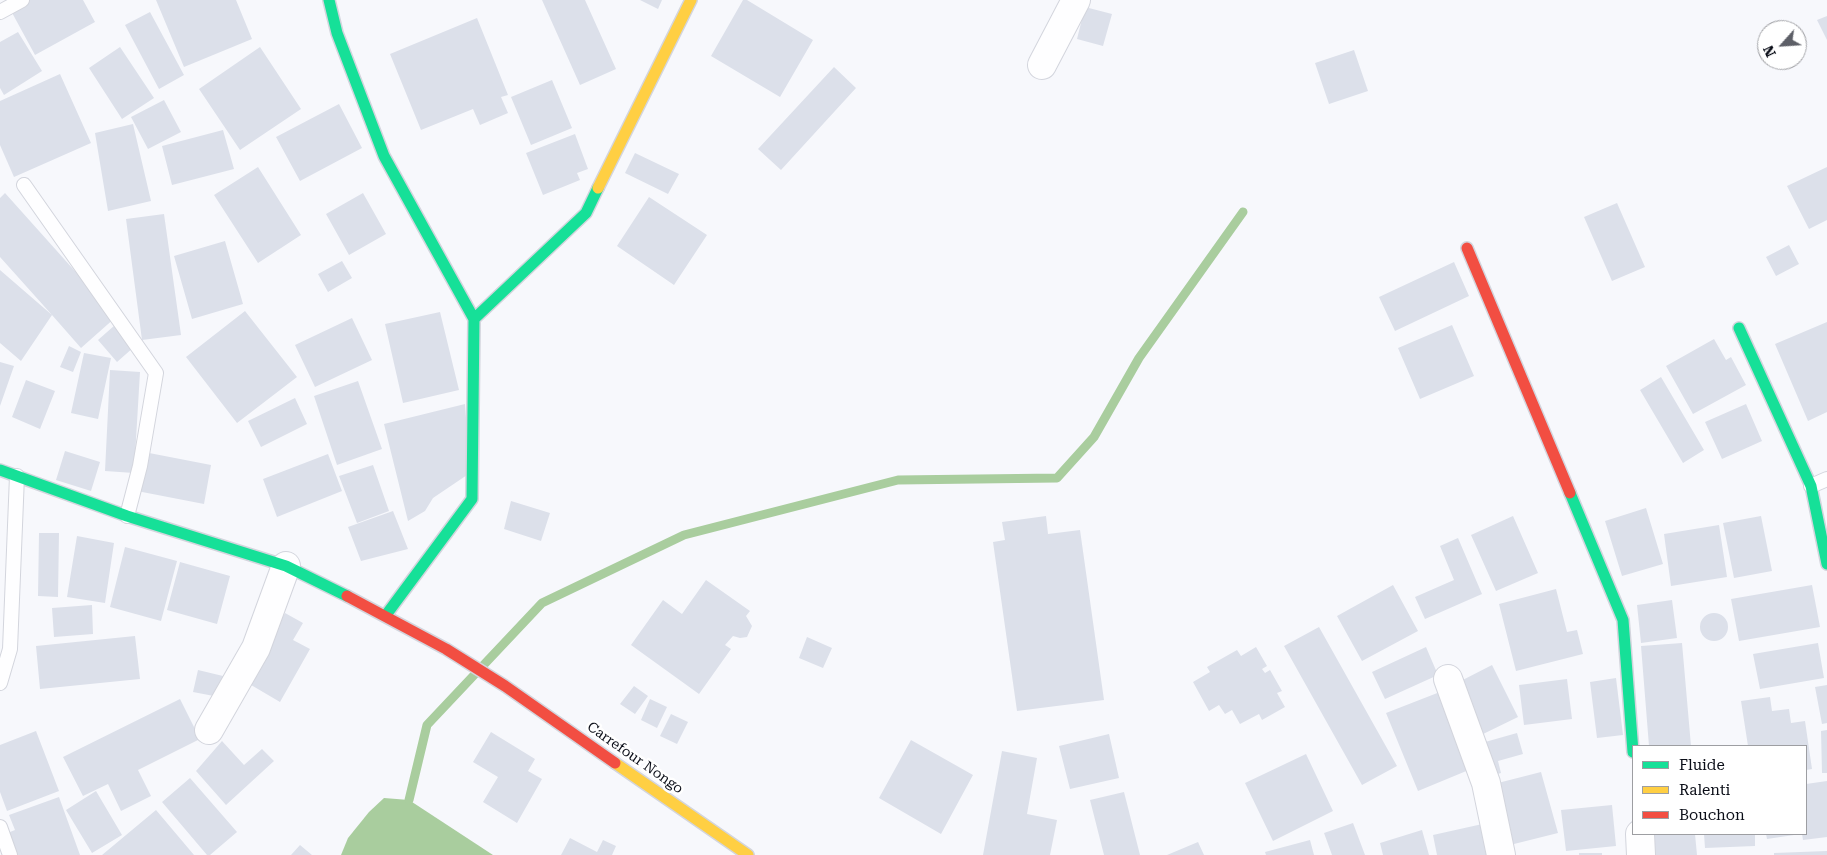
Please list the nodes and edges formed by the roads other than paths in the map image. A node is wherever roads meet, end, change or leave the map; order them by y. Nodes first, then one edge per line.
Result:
1 (22, 0) edge
2 (329, 0) edge
3 (691, 0) edge
4 (1076, 0) edge
5 (0, 12) edge
6 (1042, 65) dead end
7 (24, 185) dead end
8 (1467, 248) dead end
9 (474, 319) junction
10 (1740, 328) dead end
11 (0, 470) edge
12 (17, 476) junction
13 (1827, 479) edge
14 (1811, 486) junction
15 (127, 516) junction
16 (1827, 564) edge
17 (286, 566) junction
18 (386, 615) junction
19 (1448, 679) dead end
20 (0, 684) edge
21 (209, 730) dead end
22 (1632, 745) edge
23 (0, 827) edge
24 (1640, 835) edge
25 (10, 855) edge
26 (748, 855) edge
27 (1502, 855) edge
28 (1642, 855) edge

1 - 5 lane
2 - 9 street
3 - 9 street
4 - 6 street
7 - 15 lane
8 - 22 street
9 - 18 street
10 - 14 street
11 - 12 street, Carrefour Nongo
12 - 15 street, Carrefour Nongo
12 - 20 lane
13 - 14 lane
14 - 16 street
15 - 17 street, Carrefour Nongo
17 - 18 street, Carrefour Nongo
17 - 21 street
18 - 26 street, Carrefour Nongo
19 - 27 street
23 - 25 lane
24 - 28 street

